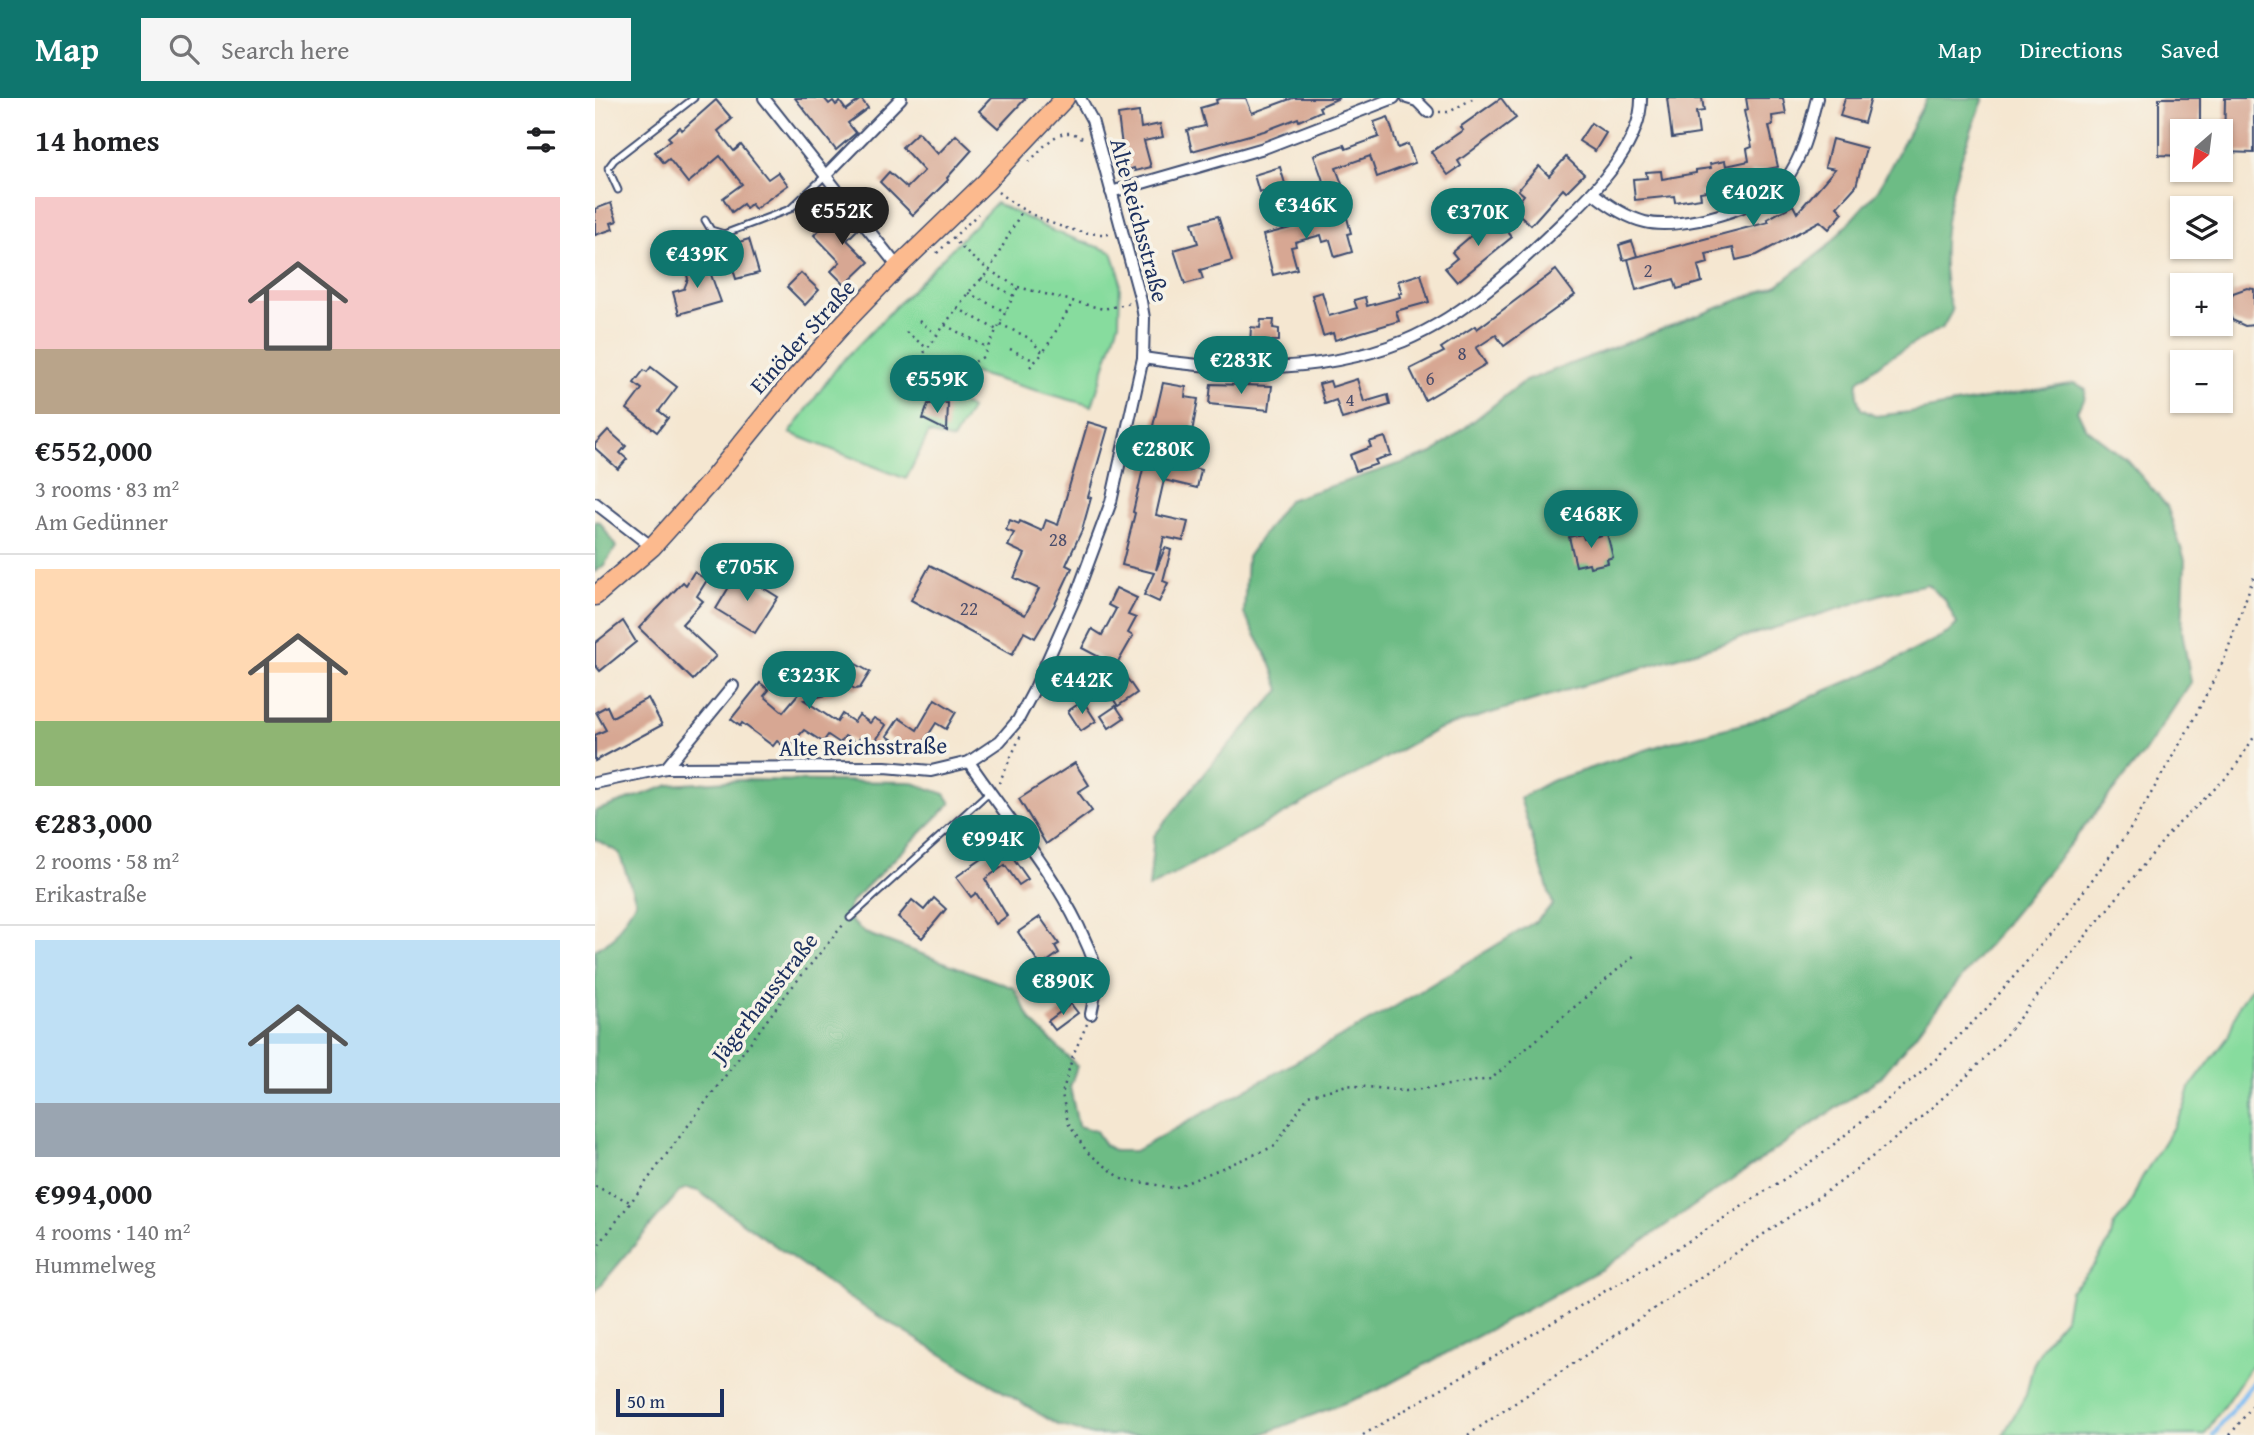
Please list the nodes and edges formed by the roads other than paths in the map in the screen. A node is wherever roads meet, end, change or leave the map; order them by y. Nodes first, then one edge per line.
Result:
1 (694, 98) edge
2 (764, 98) edge
3 (901, 98) edge
4 (1065, 98) edge
5 (1080, 98) edge
6 (1394, 98) edge
7 (1407, 98) edge
8 (1641, 98) edge
9 (1817, 98) edge
10 (1428, 112) road end
11 (825, 176) junction
12 (618, 190) dead end
13 (1111, 192) junction
14 (1593, 193) junction
15 (705, 220) dead end
16 (898, 267) junction
17 (1143, 358) junction
18 (595, 503) edge
19 (652, 547) junction
20 (595, 596) edge
21 (733, 687) dead end
22 (969, 762) junction
23 (666, 768) junction
24 (595, 783) edge
25 (989, 792) junction
26 (850, 918) road end
27 (1091, 1014) road end

1 - 12 lane
2 - 11 street
3 - 11 street
4 - 16 main road, Einöder Straße
5 - 13 street, Alte Reichsstraße
6 - 13 street
7 - 10 street
8 - 14 street
9 - 14 street
11 - 15 lane
11 - 16 street
13 - 17 street, Alte Reichsstraße
14 - 17 street
16 - 19 main road, Einöder Straße
17 - 22 street, Alte Reichsstraße
18 - 19 street
19 - 20 main road, Einöder Straße
21 - 23 street
22 - 23 street, Alte Reichsstraße
22 - 25 street
23 - 24 street, Alte Reichsstraße
25 - 26 lane
25 - 27 street

